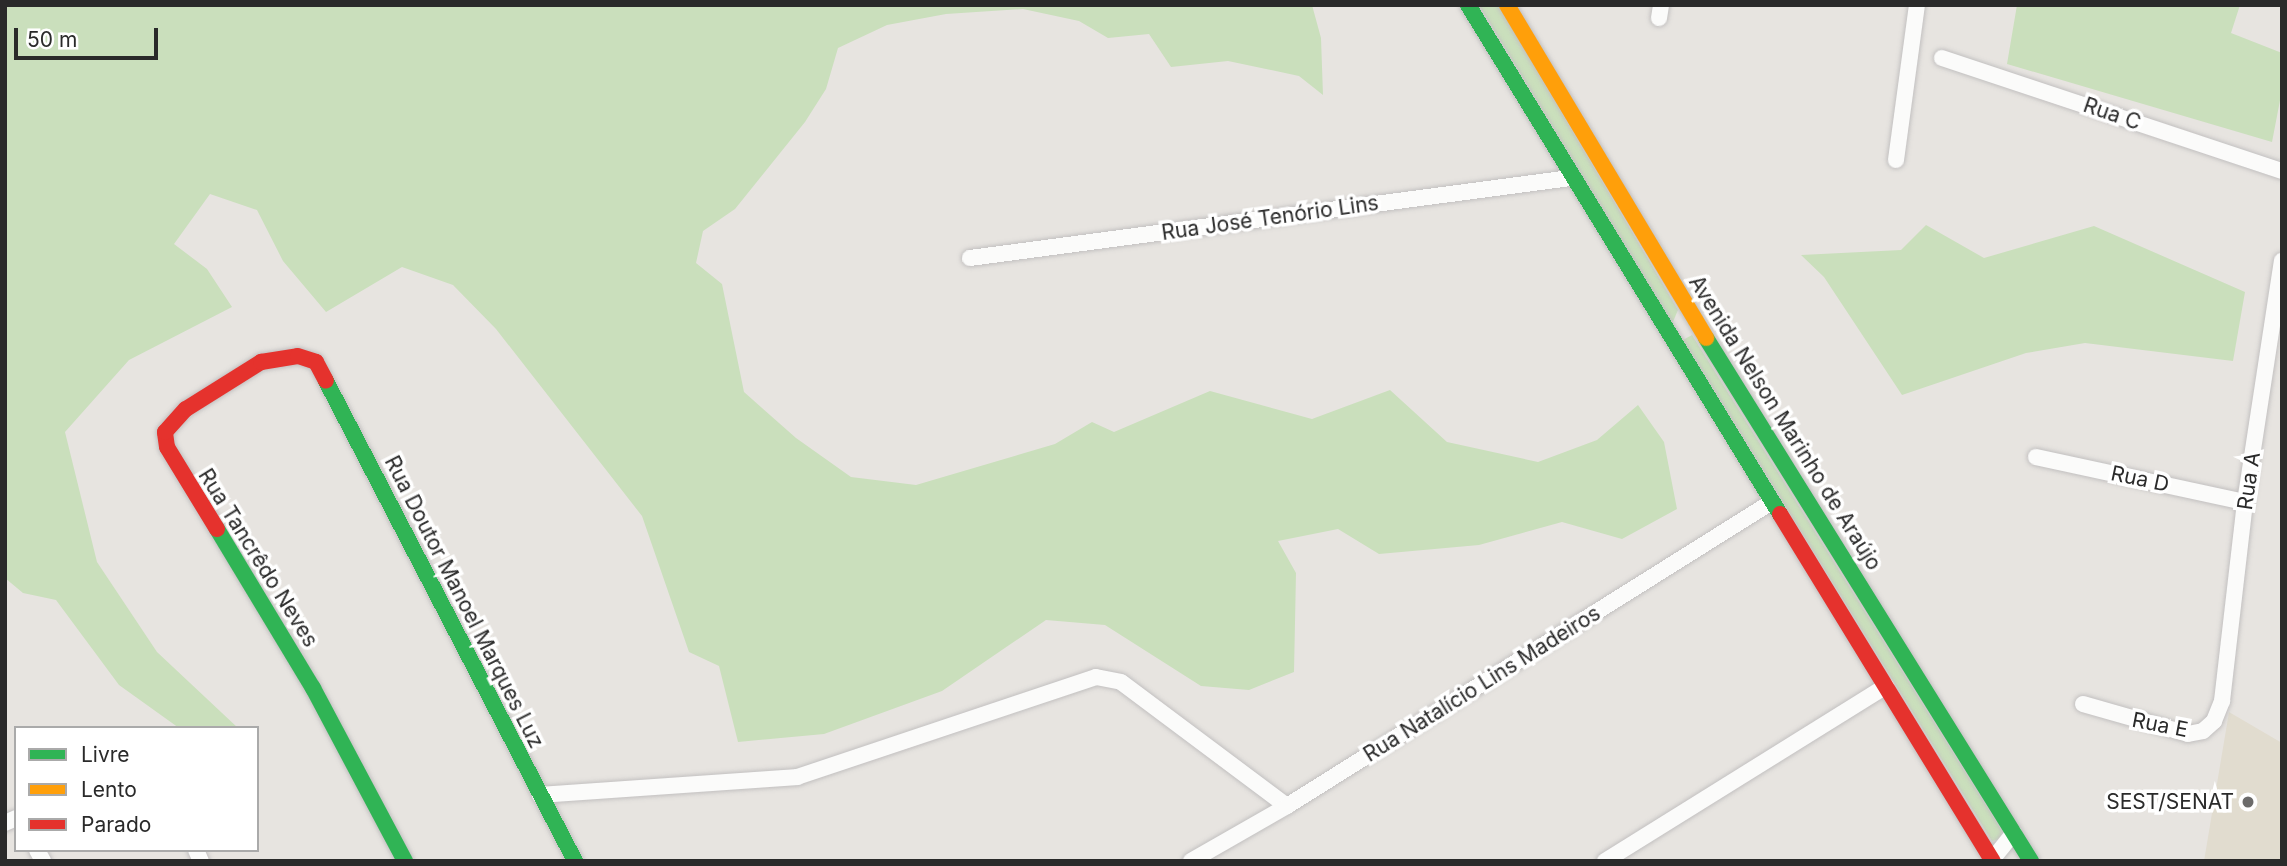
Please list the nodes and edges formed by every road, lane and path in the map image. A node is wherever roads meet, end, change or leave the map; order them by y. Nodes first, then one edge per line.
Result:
1 (1468, 5) edge
2 (1507, 5) edge
3 (1916, 5) edge
4 (1942, 58) dead end
5 (1896, 160) dead end
6 (2282, 171) edge
7 (1570, 178) junction
8 (970, 258) dead end
9 (2282, 261) edge
10 (1696, 321) junction
11 (1668, 337) junction
12 (316, 362) joint
13 (2036, 457) dead end
14 (2245, 502) junction
15 (1770, 503) junction
16 (1886, 686) junction
17 (2222, 701) joint
18 (2083, 704) dead end
19 (540, 795) junction
20 (1287, 806) junction
21 (2014, 833) junction
22 (1992, 860) edge
23 (405, 861) edge
24 (575, 861) edge
25 (1191, 861) edge
26 (1605, 861) edge
27 (2031, 861) edge

1 - 7 main road
2 - 10 main road, Avenida Nelson Marinho de Araújo
3 - 5 street
4 - 6 street, Rua C
7 - 8 street, Rua José Tenório Lins
7 - 11 main road
9 - 14 street, Rua A
10 - 11 main road
10 - 21 main road, Avenida Nelson Marinho de Araújo
11 - 15 main road
12 - 19 main road, Rua Doutor Manoel Marques Luz
12 - 23 main road, Rua Tancrêdo Neves
13 - 14 street, Rua D
14 - 17 street, Rua A
15 - 16 main road
15 - 20 street, Rua Natalício Lins Madeiros
16 - 22 main road
16 - 26 street
17 - 18 street, Rua E
19 - 20 street
19 - 24 main road, Rua Doutor Manoel Marques Luz
20 - 25 street, Rua Natalício Lins Madeiros
21 - 22 street
21 - 27 main road, Avenida Nelson Marinho de Araújo

